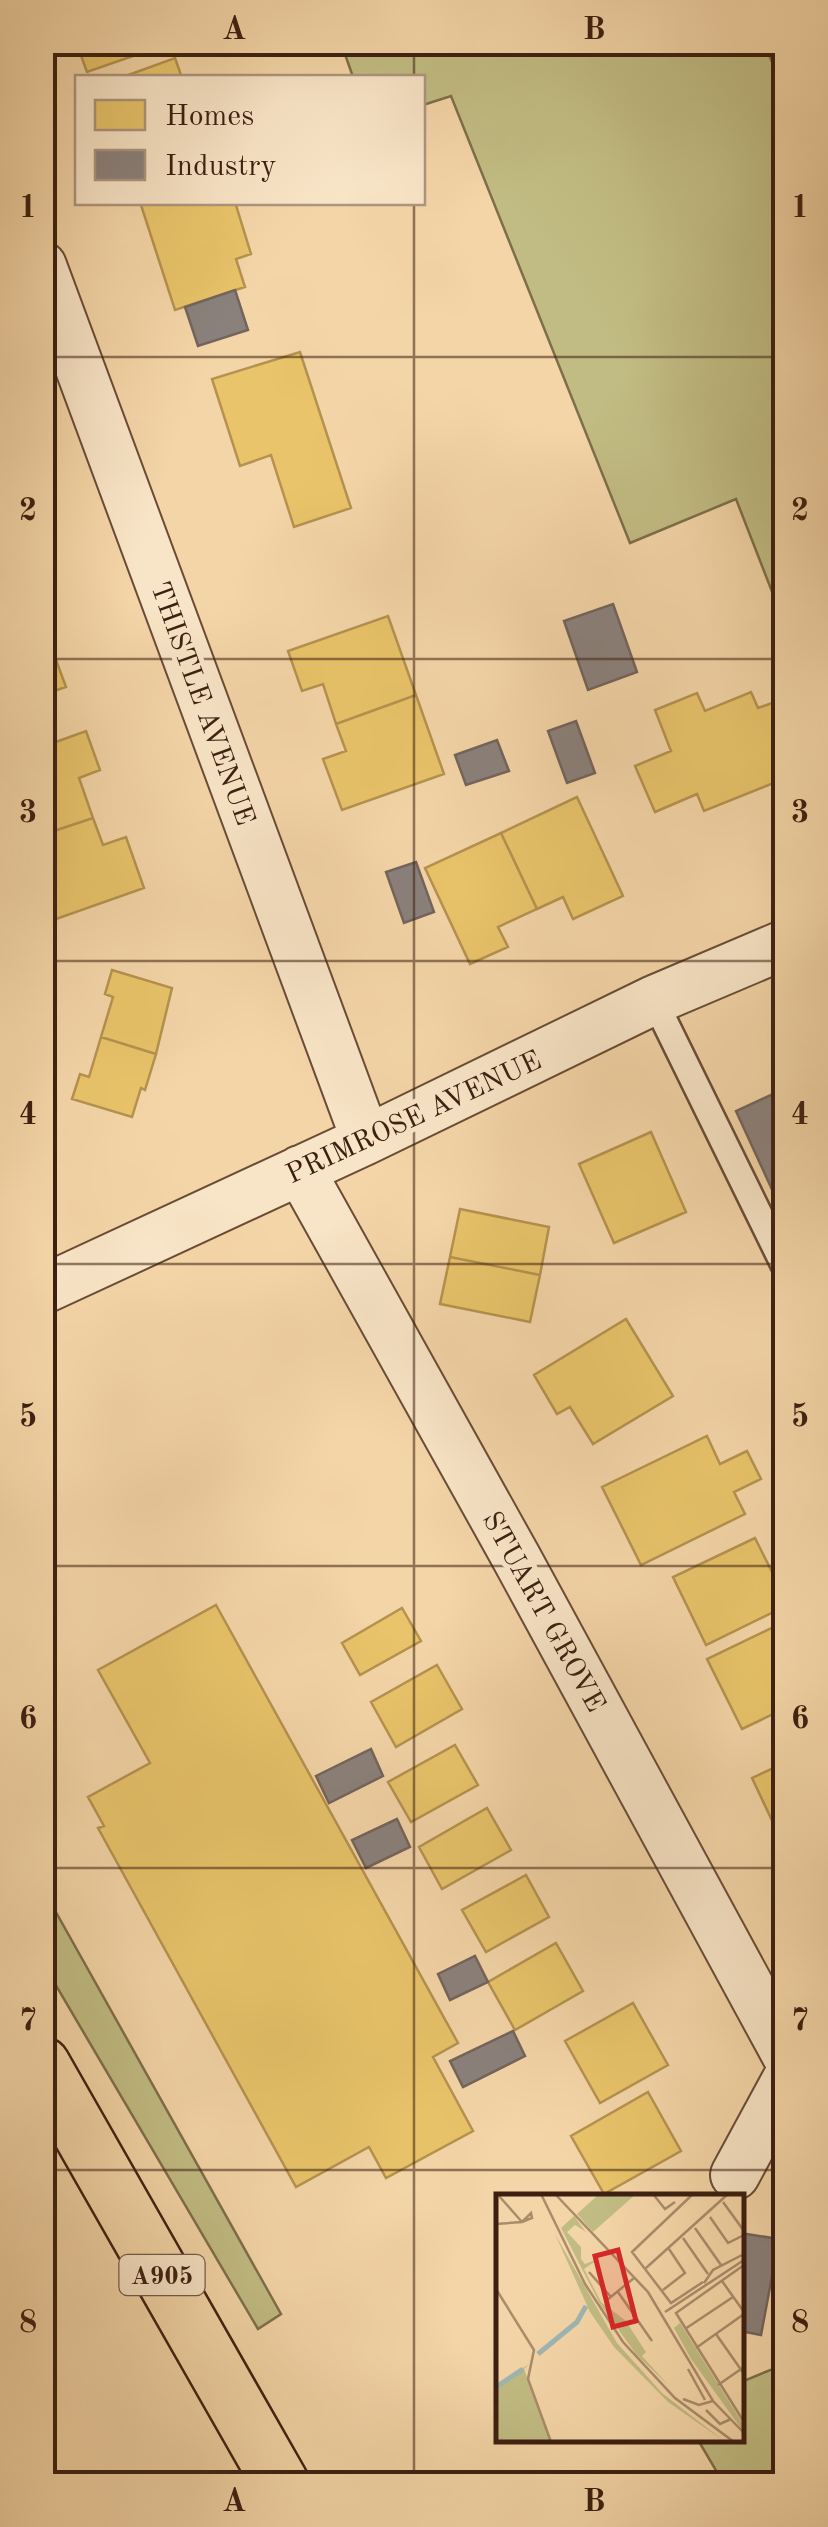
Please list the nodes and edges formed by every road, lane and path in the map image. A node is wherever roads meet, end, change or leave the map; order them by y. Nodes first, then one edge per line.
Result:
1 (42, 266) edge
2 (786, 944) edge
3 (654, 1000) junction
4 (366, 1140) junction
5 (300, 1170) junction
6 (786, 1268) edge
7 (42, 1290) edge
8 (786, 2054) edge
9 (42, 2065) edge
10 (786, 2081) edge
11 (736, 2175) dead end
12 (281, 2484) edge

1 - 4 street, THISTLE AVENUE
2 - 3 street, PRIMROSE AVENUE
3 - 4 street, PRIMROSE AVENUE
3 - 6 lane
4 - 5 street, PRIMROSE AVENUE
5 - 7 street, PRIMROSE AVENUE
5 - 8 street, STUART GROVE
9 - 12 main road, A905
10 - 11 street

